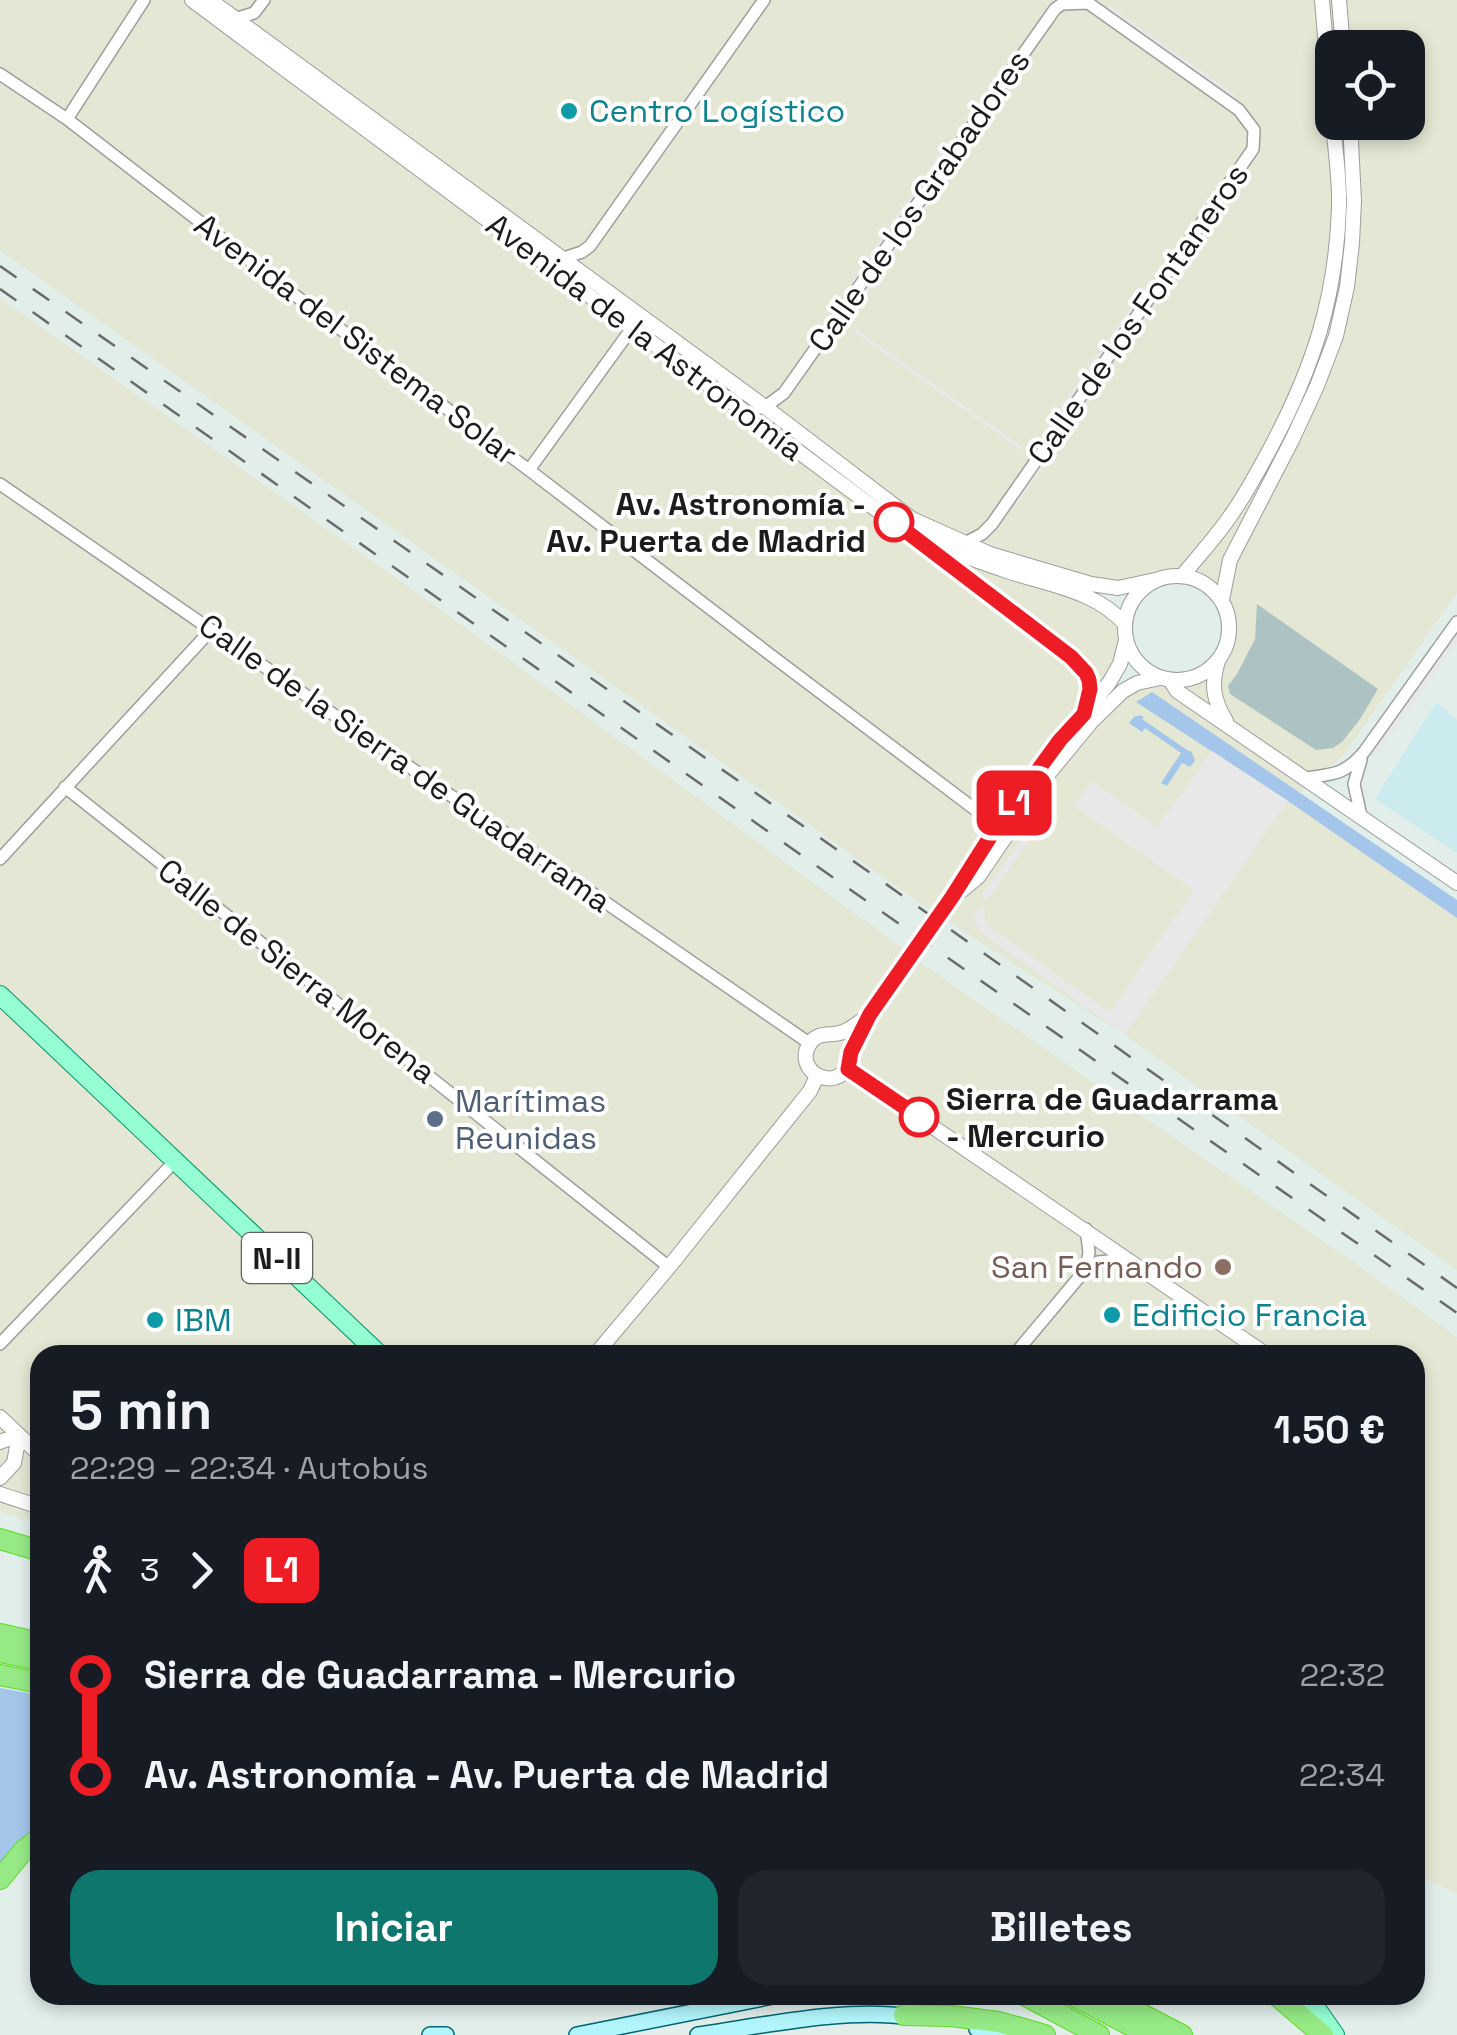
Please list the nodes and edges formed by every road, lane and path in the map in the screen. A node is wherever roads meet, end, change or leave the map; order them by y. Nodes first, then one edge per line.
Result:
1 (144, 0) edge
2 (192, 0) edge
3 (210, 0) edge
4 (764, 0) edge
5 (1322, 0) edge
6 (1338, 0) edge
7 (1086, 1) edge
8 (261, 4) edge
9 (1055, 4) edge
10 (236, 19) junction
11 (220, 21) junction
12 (1325, 30) edge
13 (1341, 30) edge
14 (264, 40) junction
15 (0, 74) edge
16 (67, 120) junction
17 (1334, 140) edge
18 (1351, 140) edge
19 (590, 246) junction
20 (561, 259) junction
21 (586, 285) junction
22 (629, 308) junction
23 (632, 328) junction
24 (657, 329) junction
25 (784, 393) junction
26 (728, 399) junction
27 (765, 407) junction
28 (789, 426) junction
29 (530, 470) junction
30 (0, 484) edge
31 (992, 524) junction
32 (966, 543) junction
33 (992, 560) junction
34 (1183, 575) junction
35 (1155, 580) junction
36 (1222, 600) junction
37 (1457, 622) edge
38 (211, 630) junction
39 (1125, 632) junction
40 (1218, 660) junction
41 (1166, 679) junction
42 (1228, 726) junction
43 (1364, 752) junction
44 (1306, 778) junction
45 (65, 787) junction
46 (1023, 810) junction
47 (1361, 816) junction
48 (997, 826) junction
49 (992, 857) junction
50 (0, 860) edge
51 (1457, 882) edge
52 (952, 897) junction
53 (0, 996) edge
54 (870, 1014) junction
55 (836, 1034) junction
56 (809, 1044) junction
57 (851, 1052) junction
58 (848, 1069) junction
59 (817, 1076) junction
60 (174, 1161) junction
61 (1086, 1229) junction
62 (1128, 1258) junction
63 (669, 1267) junction
64 (1086, 1270) junction
65 (0, 1344) edge
66 (369, 1345) edge
67 (603, 1345) edge
68 (1022, 1345) edge
69 (1252, 1345) edge
70 (0, 1417) edge
71 (19, 1435) junction
72 (0, 1442) edge
73 (30, 1445) edge
74 (0, 1478) edge
75 (0, 1494) edge
76 (30, 1504) edge
77 (0, 1539) edge
78 (30, 1548) edge
79 (0, 1634) edge
80 (30, 1641) edge
81 (0, 1652) edge
82 (30, 1658) edge
83 (0, 1675) edge
84 (30, 1680) edge
85 (30, 1846) edge
86 (0, 1879) edge
87 (728, 2005) edge
88 (1042, 2005) edge
89 (1091, 2005) edge
90 (1125, 2005) edge
91 (1288, 2005) edge
92 (1315, 2005) edge
93 (904, 2016) junction
94 (430, 2035) edge
95 (446, 2035) edge
96 (577, 2035) edge
97 (698, 2035) edge
98 (1008, 2035) edge
99 (1044, 2035) edge
100 (1098, 2035) edge
101 (1148, 2035) edge
102 (1182, 2035) edge
103 (1323, 2035) edge
104 (1335, 2035) edge

1 - 16 street
2 - 11 street, Avenida de la Astronomía
3 - 10 street, Avenida de la Astronomía
4 - 19 street
5 - 12 street
6 - 13 street
7 - 9 street, Calle de los Grabadores
7 - 31 street, Calle de los Fontaneros
8 - 10 street
8 - 14 street
9 - 25 street, Calle de los Grabadores
10 - 11 street
10 - 14 street, Avenida de la Astronomía
11 - 21 street, Avenida de la Astronomía
14 - 20 street, Avenida de la Astronomía
15 - 16 street, Avenida del Sistema Solar
16 - 29 street, Avenida del Sistema Solar
17 - 34 street
18 - 36 street
19 - 20 street
19 - 21 street
20 - 21 street, Avenida de la Astronomía
21 - 22 street, Avenida de la Astronomía
21 - 23 street, Avenida de la Astronomía
22 - 23 street
22 - 24 street, Avenida de la Astronomía
23 - 24 street
23 - 26 street, Avenida de la Astronomía
23 - 29 street
24 - 27 street, Avenida de la Astronomía
25 - 27 street, Calle de los Grabadores
25 - 28 street
26 - 27 street
26 - 33 street, Avenida de la Astronomía
27 - 28 street, Avenida de la Astronomía
28 - 32 street, Avenida de la Astronomía
29 - 48 street, Avenida del Sistema Solar
30 - 38 street, Calle de la Sierra de Guadarrama
31 - 32 street, Calle de los Fontaneros
31 - 33 street
32 - 33 street, Avenida de la Astronomía
33 - 35 street, Avenida de la Astronomía
33 - 39 street, Avenida de la Astronomía
34 - 35 street
34 - 36 street
35 - 39 street
36 - 40 street
37 - 43 street
38 - 45 street
38 - 56 street, Calle de la Sierra de Guadarrama
39 - 41 street
39 - 48 street
40 - 41 street
40 - 42 street
41 - 42 street
41 - 46 street
42 - 44 street
43 - 44 street
43 - 47 street
44 - 47 street
45 - 50 street
45 - 63 street, Calle de Sierra Morena
46 - 48 street
46 - 49 street
47 - 51 street
48 - 49 street
48 - 52 street
49 - 52 street
52 - 54 street, bridge
53 - 60 main road, N-II
54 - 55 street
54 - 57 street
55 - 56 street
55 - 57 street
56 - 59 street
57 - 58 street
58 - 59 street
58 - 61 street
59 - 63 street
60 - 65 street
60 - 66 main road, N-II
61 - 62 street
61 - 64 street
62 - 64 street
62 - 69 street
63 - 67 street
64 - 68 street
70 - 71 street
71 - 72 street
71 - 73 street
71 - 74 street
75 - 76 street
77 - 78 highway
79 - 80 highway
81 - 82 highway
83 - 84 highway
85 - 86 highway
87 - 96 main road
88 - 100 highway
89 - 101 highway
90 - 102 highway
91 - 103 highway
92 - 104 main road
93 - 97 main road
93 - 98 main road
93 - 99 highway
94 - 95 main road

